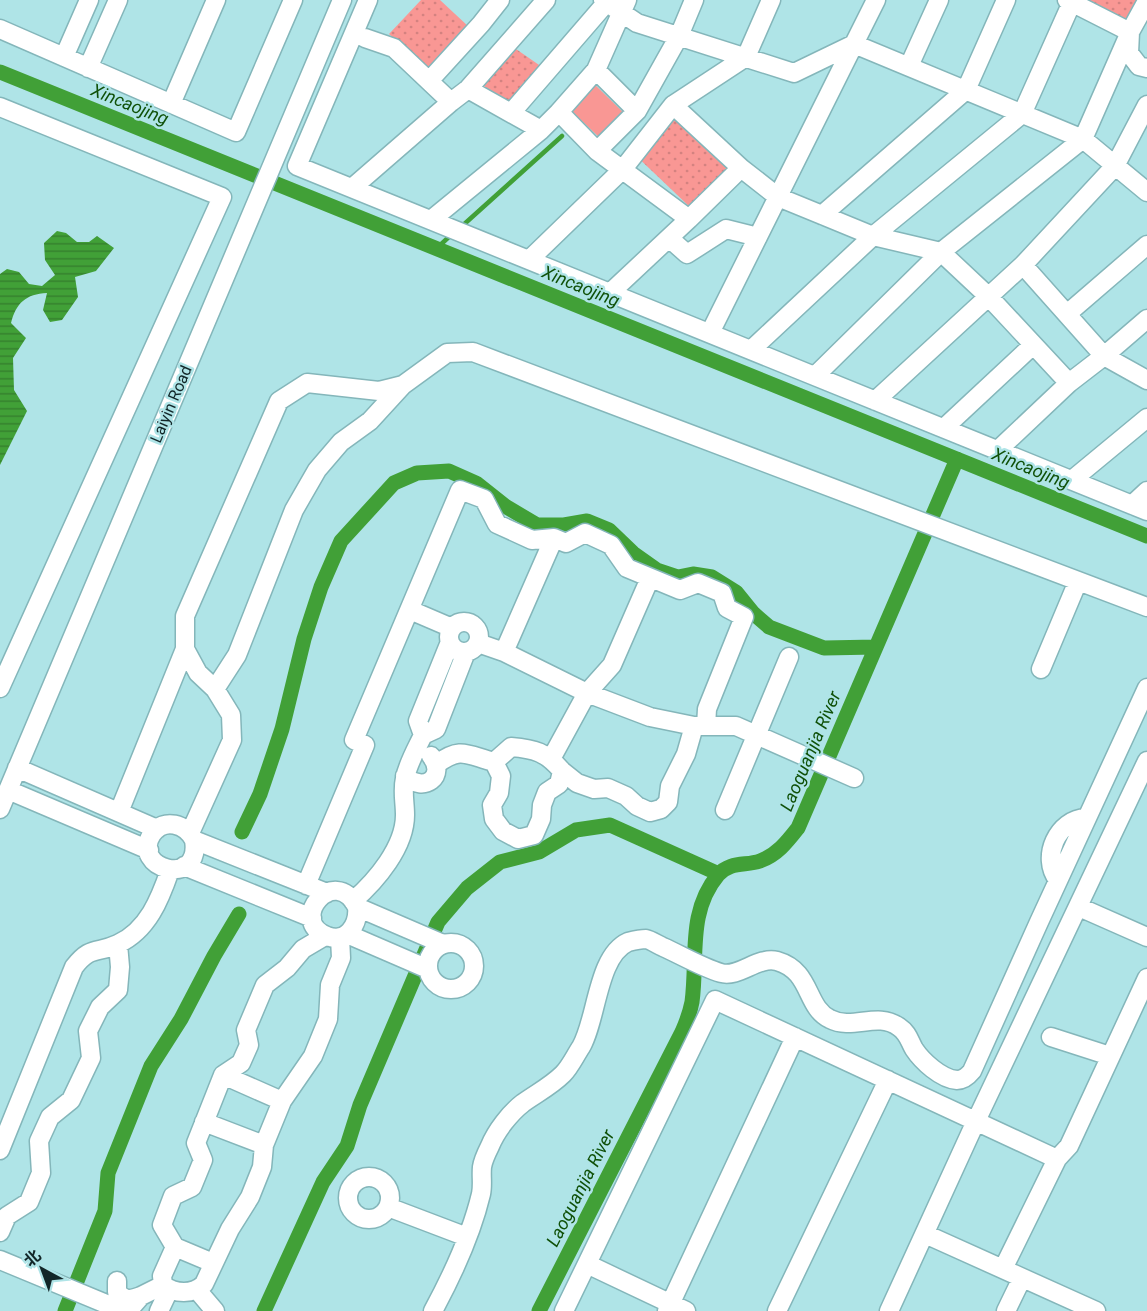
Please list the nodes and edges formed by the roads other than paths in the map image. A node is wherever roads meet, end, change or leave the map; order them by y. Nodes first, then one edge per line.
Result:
1 (89, 0) edge
2 (118, 0) edge
3 (216, 0) edge
4 (293, 0) edge
5 (342, 0) edge
6 (368, 0) edge
7 (500, 0) edge
8 (546, 0) edge
9 (694, 0) edge
10 (771, 0) edge
11 (876, 0) edge
12 (939, 0) edge
13 (1006, 0) edge
14 (1069, 1) edge
15 (1147, 1) edge
16 (614, 4) edge
17 (0, 29) edge
18 (1130, 32) junction
19 (679, 36) junction
20 (365, 38) dead end
21 (855, 44) junction
22 (64, 57) junction
23 (746, 57) junction
24 (909, 66) junction
25 (88, 68) junction
26 (1147, 68) edge
27 (596, 70) junction
28 (429, 81) junction
29 (468, 89) junction
30 (966, 90) junction
31 (451, 102) junction
32 (171, 104) junction
33 (673, 105) junction
34 (1147, 105) edge
35 (0, 107) edge
36 (637, 111) junction
37 (511, 112) junction
38 (559, 112) junction
39 (1022, 114) junction
40 (541, 130) junction
41 (615, 134) junction
42 (1083, 139) junction
43 (597, 151) junction
44 (627, 164) junction
45 (1115, 166) junction
46 (741, 168) junction
47 (1144, 186) edge
48 (352, 188) junction
49 (778, 196) junction
50 (822, 215) junction
51 (689, 219) junction
52 (452, 229) junction
53 (873, 236) junction
54 (758, 237) junction
55 (669, 238) junction
56 (1147, 245) edge
57 (941, 252) junction
58 (530, 260) junction
59 (1023, 265) junction
60 (610, 293) junction
61 (989, 297) junction
62 (1067, 314) junction
63 (1147, 320) edge
64 (710, 333) junction
65 (1033, 345) junction
66 (752, 350) junction
67 (1104, 356) junction
68 (815, 376) junction
69 (1147, 380) edge
70 (1069, 383) junction
71 (403, 385) junction
72 (875, 400) junction
73 (1147, 418) edge
74 (944, 428) junction
75 (998, 450) junction
76 (1072, 480) junction
77 (1147, 491) edge
78 (1139, 508) edge
79 (554, 538) junction
80 (651, 578) junction
81 (1078, 581) junction
82 (1147, 607) edge
83 (410, 610) junction
84 (451, 635) junction
85 (472, 647) junction
86 (185, 649) junction
87 (504, 652) junction
88 (789, 657) dead end
89 (1041, 669) dead end
90 (439, 670) junction
91 (456, 677) junction
92 (0, 688) edge
93 (1147, 688) edge
94 (215, 689) junction
95 (587, 693) junction
96 (700, 726) junction
97 (756, 735) junction
98 (419, 743) junction
99 (1147, 761) edge
100 (494, 762) junction
101 (437, 764) junction
102 (556, 765) junction
103 (17, 768) junction
104 (846, 774) dead end
105 (405, 776) junction
106 (8, 790) junction
107 (0, 809) edge
108 (725, 810) dead end
109 (119, 812) junction
110 (1086, 818) junction
111 (157, 829) junction
112 (192, 836) junction
113 (148, 850) junction
114 (1071, 851) junction
115 (1099, 864) junction
116 (177, 868) junction
117 (1058, 880) junction
118 (306, 885) junction
119 (327, 893) junction
120 (355, 904) junction
121 (1079, 907) junction
122 (312, 918) junction
123 (338, 936) junction
124 (1147, 937) edge
125 (118, 944) junction
126 (443, 944) junction
127 (428, 969) junction
128 (1147, 978) edge
129 (795, 1037) junction
130 (1051, 1037) dead end
131 (1110, 1056) junction
132 (224, 1076) junction
133 (888, 1080) junction
134 (282, 1101) junction
135 (976, 1121) junction
136 (204, 1122) junction
137 (264, 1145) junction
138 (0, 1150) edge
139 (1057, 1159) junction
140 (388, 1207) dead end
141 (0, 1232) edge
142 (925, 1234) junction
143 (467, 1237) junction
144 (175, 1247) junction
145 (0, 1260) edge
146 (213, 1263) junction
147 (587, 1264) junction
148 (1003, 1269) junction
149 (1022, 1278) junction
150 (117, 1281) dead end
151 (166, 1287) junction
152 (198, 1291) junction
153 (141, 1296) junction
154 (675, 1309) edge
155 (114, 1311) edge
156 (128, 1311) edge
157 (159, 1311) edge
158 (215, 1311) edge
159 (433, 1311) edge
160 (564, 1311) edge
161 (777, 1311) edge
162 (889, 1311) edge
163 (1006, 1311) edge
164 (1096, 1311) edge

1 - 22 street
2 - 25 street
3 - 32 street
4 - 32 street
5 - 103 street, Laiyin Road
6 - 48 street
7 - 28 street
8 - 29 street
9 - 19 street
10 - 23 street
11 - 21 street
12 - 24 street
13 - 30 street
14 - 18 street
14 - 39 street
15 - 18 street
16 - 19 street
16 - 27 street
16 - 37 street
17 - 22 street
18 - 26 street
18 - 42 street
19 - 23 street
19 - 36 street
20 - 28 street
21 - 23 street
21 - 24 street
21 - 49 street
22 - 25 street
23 - 33 street
24 - 30 street
25 - 32 street
27 - 36 street
27 - 38 street
28 - 31 street
29 - 31 street
29 - 37 street
30 - 39 street
30 - 50 street
31 - 48 street
33 - 44 street
33 - 46 street
34 - 45 street
35 - 92 street
36 - 41 street
37 - 40 street
38 - 40 street
38 - 43 street
39 - 42 street
39 - 53 street
40 - 52 street
41 - 43 street
41 - 44 street
42 - 45 street
42 - 57 street
43 - 44 street
44 - 51 street
44 - 58 street
45 - 47 street
45 - 59 street
46 - 49 street
46 - 51 street
48 - 52 street
49 - 50 street
49 - 54 street
50 - 53 street
51 - 55 street
52 - 58 street
53 - 57 street
53 - 66 street
54 - 55 street
54 - 64 street
55 - 60 street
56 - 62 street
57 - 61 street
57 - 68 street
58 - 60 street
59 - 61 street
59 - 62 street
60 - 64 street
61 - 65 street
61 - 72 street
62 - 67 street
63 - 67 street
64 - 66 street
65 - 70 street
65 - 74 street
66 - 68 street
67 - 69 street
67 - 70 street
68 - 72 street
70 - 75 street
71 - 81 street
71 - 86 street
71 - 94 street
72 - 74 street
73 - 76 street
74 - 75 street
75 - 76 street
76 - 78 street
77 - 78 street
79 - 80 street
79 - 83 street
79 - 87 street
80 - 95 street
80 - 96 street
81 - 82 street
81 - 89 street
83 - 84 street
83 - 118 street
84 - 85 street
84 - 85 street
84 - 90 street
85 - 87 street
85 - 91 street
86 - 94 street
86 - 109 street
87 - 95 street
88 - 97 street
90 - 91 street
90 - 98 street
91 - 98 street
93 - 110 street
94 - 112 street
95 - 96 street
95 - 102 street
96 - 97 street
96 - 102 street
97 - 104 street
97 - 108 street
98 - 101 street
98 - 105 street
99 - 115 street
100 - 101 street
100 - 102 street
100 - 102 street
101 - 105 street
103 - 106 street, Laiyin Road
103 - 109 street
105 - 120 street
106 - 107 street, Laiyin Road
106 - 113 street
109 - 111 street
110 - 114 street
110 - 117 street
111 - 112 street
111 - 113 street
112 - 116 street
112 - 118 street
113 - 116 street
114 - 115 street
114 - 117 street
115 - 121 street
116 - 122 street
116 - 125 street
117 - 143 street
118 - 119 street
119 - 120 street
119 - 122 street
120 - 123 street
120 - 126 street
121 - 124 street
121 - 135 street
122 - 123 street
123 - 127 street
123 - 132 street
123 - 134 street
125 - 138 street
125 - 141 street
126 - 127 street
126 - 127 street
128 - 131 street
129 - 133 street
129 - 147 street
129 - 154 street
130 - 131 street
131 - 139 street
132 - 134 street
132 - 136 street
133 - 135 street
133 - 161 street
134 - 137 street
135 - 139 street
135 - 142 street
136 - 137 street
136 - 144 street
137 - 146 street
139 - 148 street
140 - 143 street
142 - 148 street
142 - 162 street
143 - 159 street
144 - 146 street
144 - 151 street
145 - 155 street
146 - 152 street
147 - 154 street
147 - 160 street
148 - 149 street
149 - 163 street
149 - 164 street
150 - 153 street
151 - 152 street
151 - 153 street
151 - 157 street
152 - 158 street
153 - 156 street

